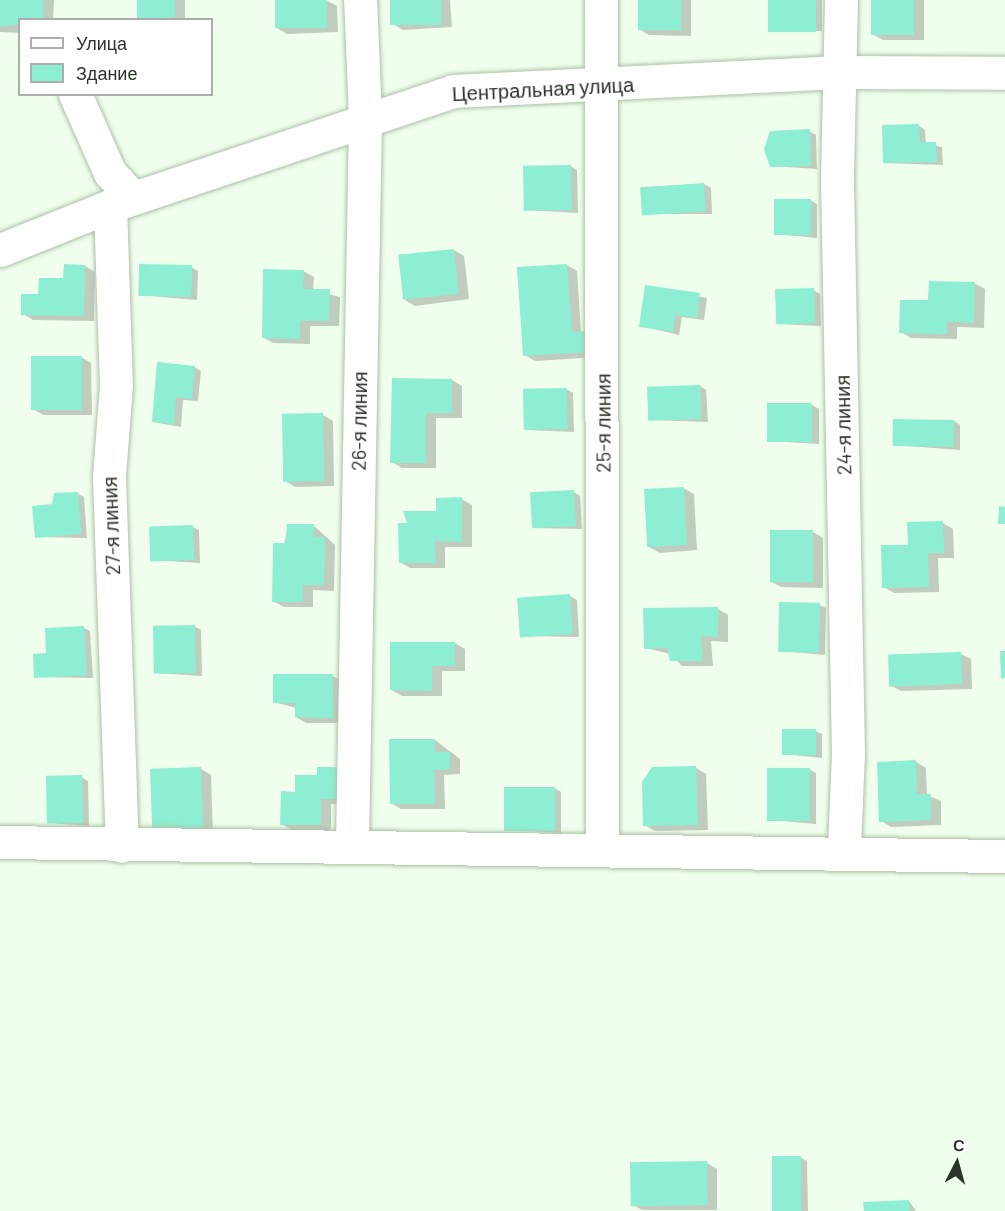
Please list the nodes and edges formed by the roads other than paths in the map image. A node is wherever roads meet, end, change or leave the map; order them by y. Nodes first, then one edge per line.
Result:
1 (360, 0) edge
2 (601, 0) edge
3 (841, 0) edge
4 (840, 72) junction
5 (1005, 73) edge
6 (601, 86) junction
7 (76, 96) edge
8 (365, 117) junction
9 (122, 202) junction
10 (0, 250) edge
11 (0, 842) edge
12 (352, 843) junction
13 (123, 846) junction
14 (603, 846) junction
15 (844, 850) junction
16 (1005, 856) edge

1 - 8 street, 26-я линия
2 - 6 street, 25-я линия
3 - 4 street, 24-я линия
4 - 5 street, Центральная улица
4 - 6 street, Центральная улица
4 - 15 street, 24-я линия
6 - 8 street, Центральная улица
6 - 14 street, 25-я линия
7 - 9 street
8 - 9 street, Центральная улица
8 - 12 street, 26-я линия
9 - 10 street, Центральная улица
9 - 13 street, 27-я линия
11 - 13 street
12 - 13 street
12 - 14 street
14 - 15 street
15 - 16 street

